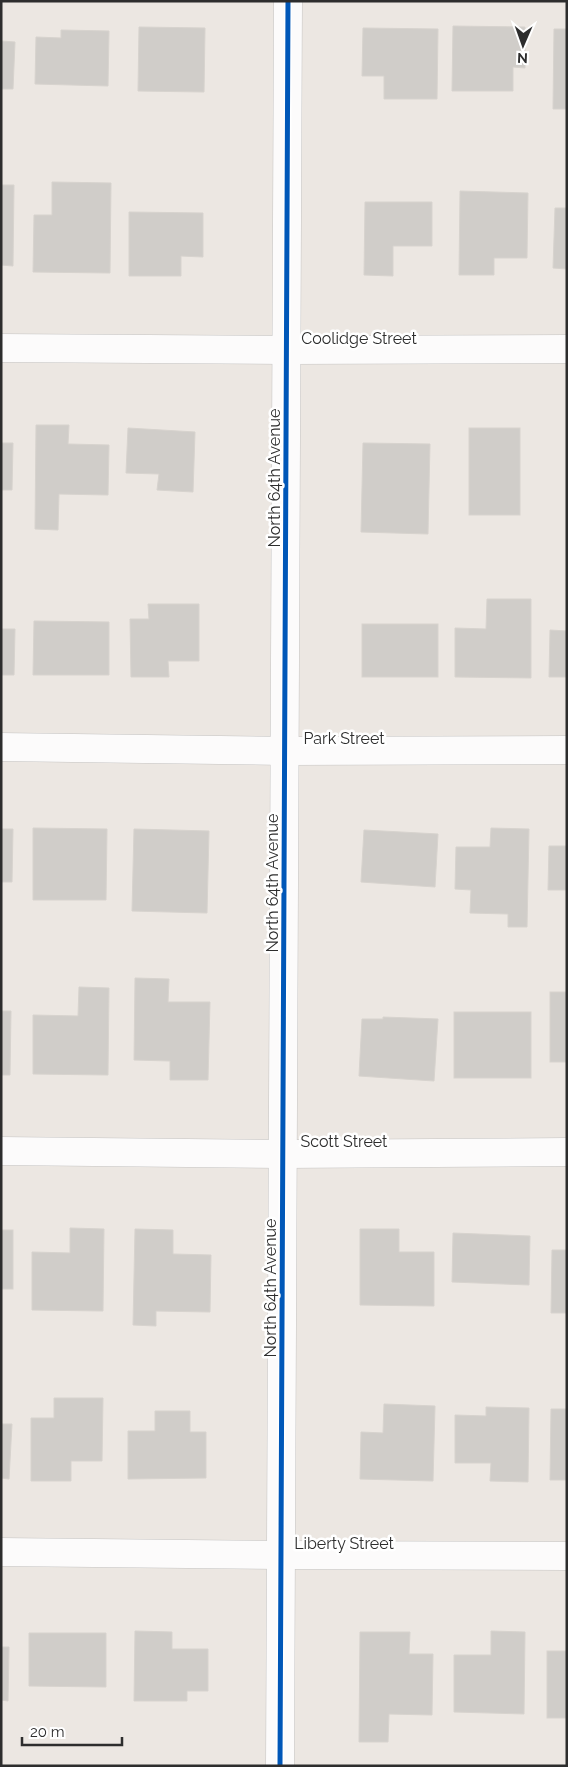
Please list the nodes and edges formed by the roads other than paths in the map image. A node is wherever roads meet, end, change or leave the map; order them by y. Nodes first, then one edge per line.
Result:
1 (288, 1) edge
2 (1, 348) edge
3 (567, 349) edge
4 (287, 350) junction
5 (1, 747) edge
6 (567, 750) edge
7 (285, 751) junction
8 (1, 1151) edge
9 (567, 1152) edge
10 (283, 1154) junction
11 (1, 1552) edge
12 (281, 1555) junction
13 (567, 1556) edge
14 (280, 1766) edge

1 - 4 street, North 64th Avenue
2 - 4 street, Coolidge Street
3 - 4 street, Coolidge Street
4 - 7 street, North 64th Avenue
5 - 7 street, Park Street
6 - 7 street, Park Street
7 - 10 street, North 64th Avenue
8 - 10 street, Scott Street
9 - 10 street, Scott Street
10 - 12 street, North 64th Avenue
11 - 12 street, Liberty Street
12 - 13 street, Liberty Street
12 - 14 street, North 64th Avenue

